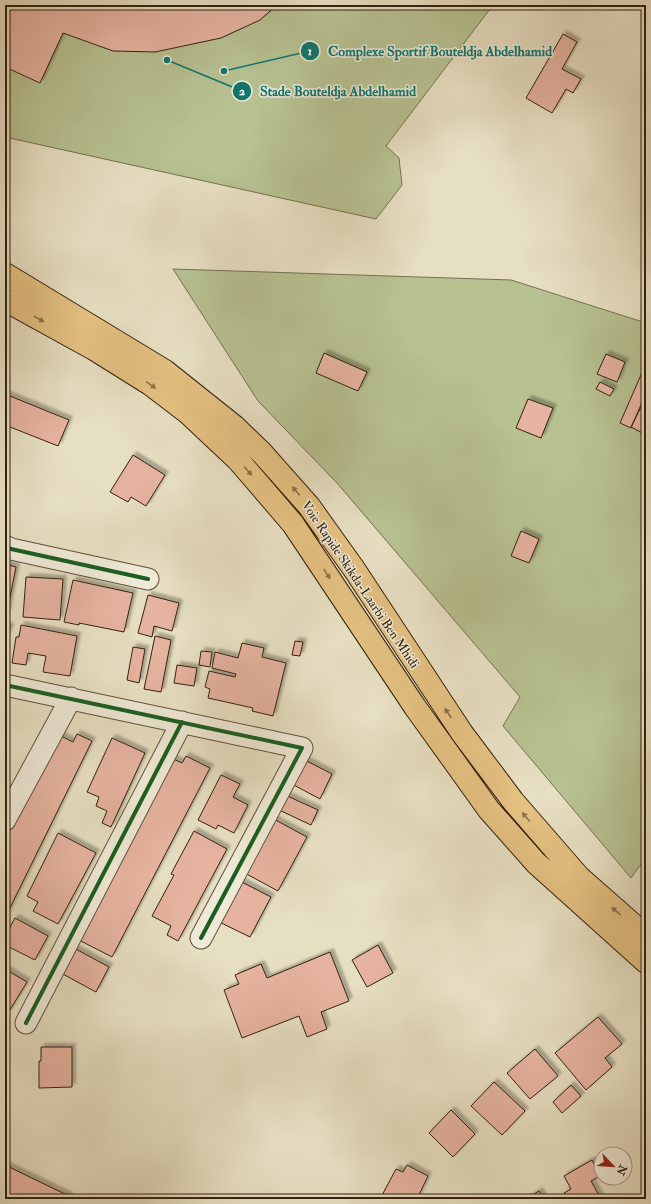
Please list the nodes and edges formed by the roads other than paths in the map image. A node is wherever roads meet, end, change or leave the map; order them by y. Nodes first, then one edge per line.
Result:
1 (5, 274) edge
2 (5, 300) edge
3 (5, 546) edge
4 (148, 579) dead end
5 (5, 685) edge
6 (71, 698) junction
7 (182, 722) junction
8 (5, 820) edge
9 (646, 936) edge
10 (201, 938) dead end
11 (646, 962) edge
12 (26, 1023) dead end

9 -> 1 highway, Voie Rapide Skikda-Laarbi Ben Mhidi
2 -> 11 highway, Voie Rapide Skikda-Laarbi Ben Mhidi
3 - 4 street
5 - 6 street
6 - 7 street
6 - 8 street
7 - 10 street
7 - 12 street

